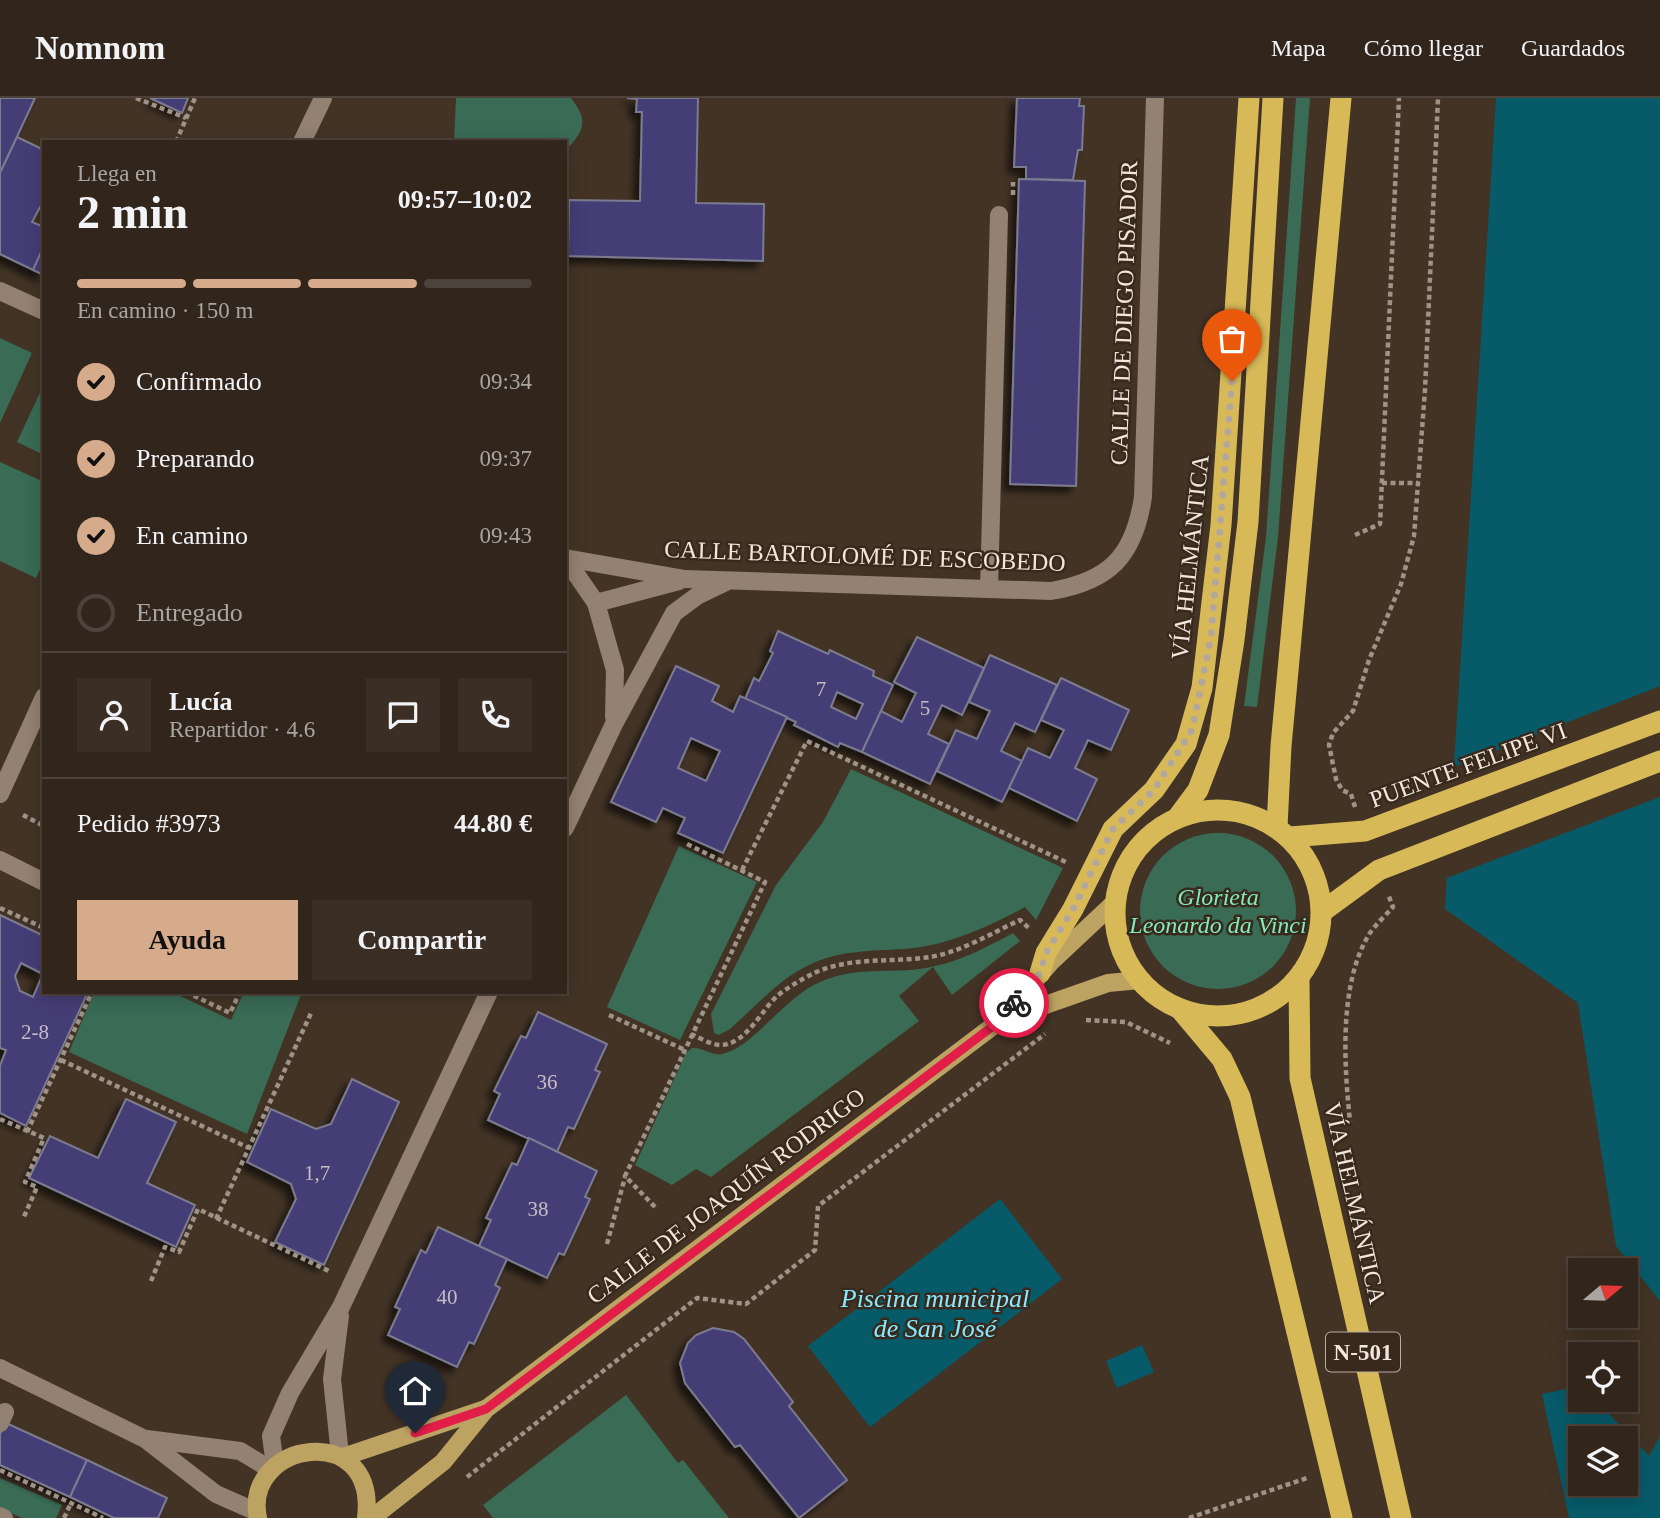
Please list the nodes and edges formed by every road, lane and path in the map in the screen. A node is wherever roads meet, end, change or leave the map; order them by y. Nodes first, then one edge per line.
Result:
1 (136, 98) edge
2 (195, 98) edge
3 (323, 98) edge
4 (1155, 98) edge
5 (1249, 98) edge
6 (1273, 98) edge
7 (1341, 98) edge
8 (1399, 98) edge
9 (1438, 98) edge
10 (186, 118) junction
11 (177, 140) edge
12 (303, 140) edge
13 (999, 215) dead end
14 (0, 291) edge
15 (42, 310) edge
16 (1418, 483) junction
17 (1382, 484) junction
18 (1138, 528) joint
19 (1355, 535) dead end
20 (567, 558) edge
21 (567, 561) edge
22 (685, 579) junction
23 (729, 580) junction
24 (989, 589) junction
25 (596, 603) junction
26 (42, 701) edge
27 (1660, 721) edge
28 (614, 724) junction
29 (1660, 761) edge
30 (0, 794) edge
31 (1354, 804) dead end
32 (23, 816) dead end
33 (1178, 817) junction
34 (567, 824) edge
35 (42, 825) edge
36 (1283, 832) junction
37 (687, 844) dead end
38 (0, 860) edge
39 (1078, 868) dead end
40 (742, 870) junction
41 (42, 882) edge
42 (1399, 888) dead end
43 (1116, 901) junction
44 (0, 908) edge
45 (1323, 911) junction
46 (42, 927) edge
47 (1036, 936) dead end
48 (1040, 973) junction
49 (1299, 979) junction
50 (1140, 980) junction
51 (91, 994) edge
52 (190, 994) edge
53 (239, 994) edge
54 (488, 994) edge
55 (1180, 1009) junction
56 (312, 1011) dead end
57 (609, 1015) dead end
58 (1082, 1020) dead end
59 (997, 1023) junction
60 (1047, 1032) dead end
61 (691, 1034) junction
62 (1174, 1046) dead end
63 (685, 1050) junction
64 (61, 1060) junction
65 (0, 1119) edge
66 (1333, 1125) dead end
67 (27, 1132) junction
68 (249, 1147) junction
69 (625, 1177) junction
70 (655, 1207) dead end
71 (23, 1219) dead end
72 (216, 1219) junction
73 (607, 1244) dead end
74 (331, 1272) dead end
75 (151, 1280) dead end
76 (341, 1307) junction
77 (0, 1368) edge
78 (486, 1409) junction
79 (145, 1439) junction
80 (341, 1456) junction
81 (272, 1467) junction
82 (1331, 1469) junction
83 (0, 1470) edge
84 (456, 1485) dead end
85 (71, 1503) junction
86 (258, 1515) edge
87 (64, 1518) edge
88 (103, 1518) edge
89 (366, 1518) edge
90 (372, 1518) edge
91 (1189, 1518) edge
92 (1342, 1518) edge
93 (1401, 1518) edge

1 - 10 path
2 - 10 path
3 - 12 street
4 - 18 street, CALLE DE DIEGO PISADOR
5 - 48 highway, VÍA HELMÁNTICA
6 - 33 highway, N-501
7 - 36 highway
8 - 17 path
9 - 16 path
10 - 11 path
13 - 24 street
14 - 15 street
16 - 17 path
16 - 31 path
17 - 19 path
18 - 24 street, CALLE BARTOLOMÉ DE ESCOBEDO
20 - 22 street, CALLE BARTOLOMÉ DE ESCOBEDO
21 - 25 street, CALLE BARTOLOMÉ DE ESCOBEDO
22 - 23 street, CALLE BARTOLOMÉ DE ESCOBEDO
22 - 25 street
23 - 24 street, CALLE BARTOLOMÉ DE ESCOBEDO
23 - 28 street
25 - 28 street, CALLE BARTOLOMÉ DE ESCOBEDO
26 - 30 street
27 - 36 highway, PUENTE FELIPE VI
28 - 34 street
29 - 45 highway
32 - 35 path
33 - 36 highway, N-501
33 - 43 highway, N-501
36 - 45 highway, N-501
37 - 40 path
38 - 41 street
39 - 40 path
40 - 61 path
42 - 66 path
43 - 48 main road, CALLE DE JOAQUÍN RODRIGO
43 - 50 highway, N-501
44 - 46 path
45 - 49 highway, N-501
47 - 61 path
48 - 59 main road, CALLE DE JOAQUÍN RODRIGO
49 - 55 highway, N-501
49 - 93 highway, VÍA HELMÁNTICA / N-501
50 - 55 highway, N-501
50 - 59 main road, CALLE DE JOAQUÍN RODRIGO
51 - 64 path
52 - 53 path
54 - 76 street
55 - 82 highway
56 - 68 path
57 - 63 path
58 - 62 path
59 - 78 main road, CALLE DE JOAQUÍN RODRIGO
60 - 84 path
61 - 63 path
63 - 69 path
64 - 67 path
64 - 68 path
65 - 67 path
67 - 71 path
68 - 72 path
69 - 70 path
69 - 73 path
72 - 74 path
72 - 75 path
76 - 80 street
76 - 81 street
77 - 79 street
78 - 80 main road, CALLE DE JOAQUÍN RODRIGO
78 - 90 main road, CALLE DE JOAQUÍN RODRIGO
79 - 81 street
79 - 86 street
80 - 81 main road
80 - 89 main road
81 - 86 main road
82 - 91 path
82 - 92 highway
83 - 85 path
85 - 87 path
85 - 88 path

